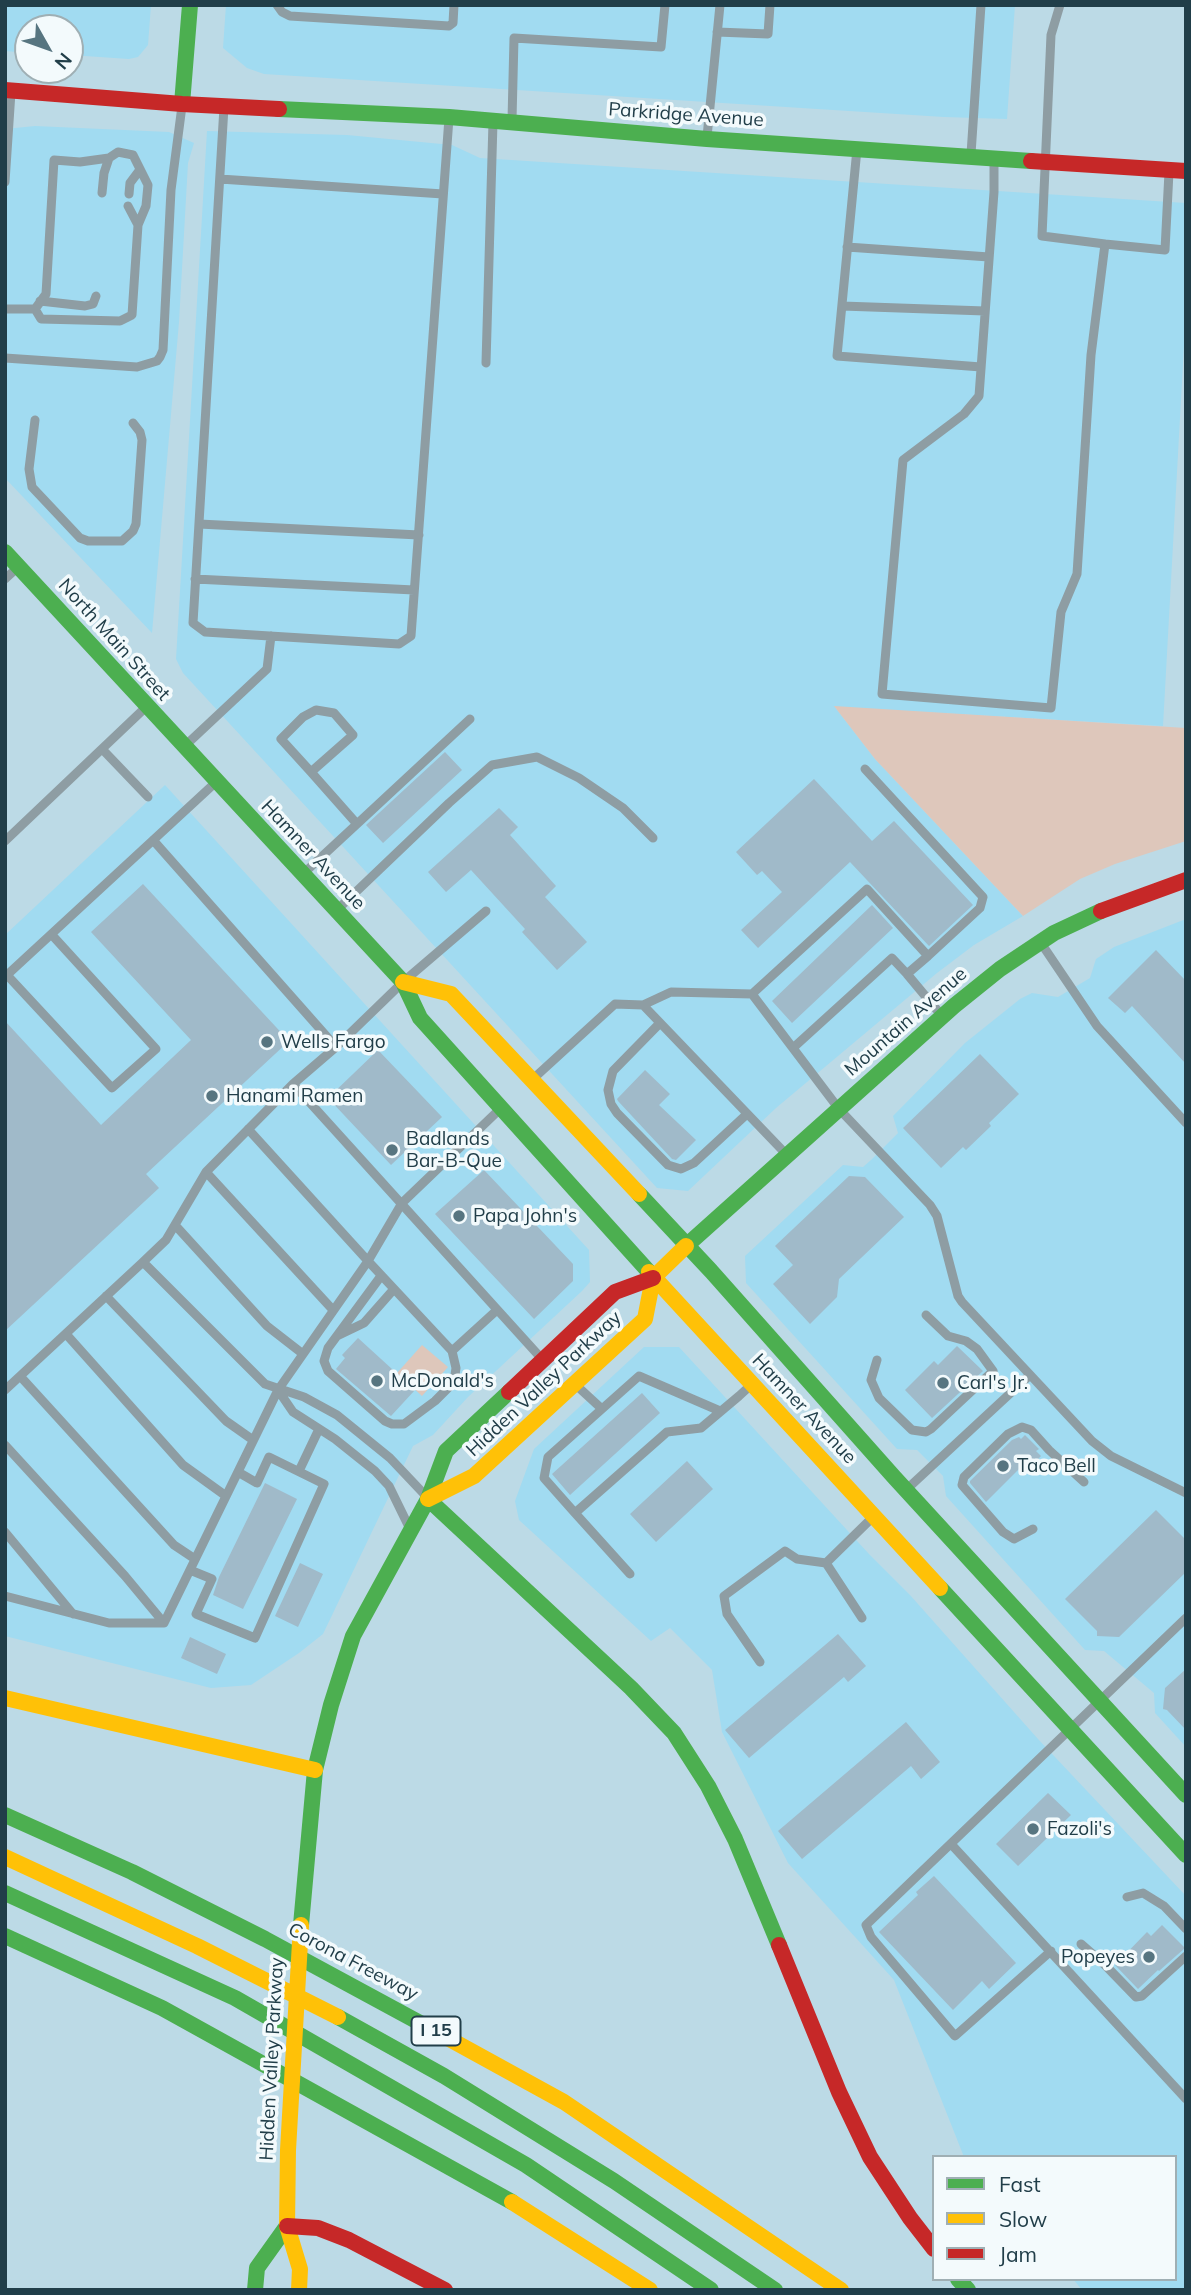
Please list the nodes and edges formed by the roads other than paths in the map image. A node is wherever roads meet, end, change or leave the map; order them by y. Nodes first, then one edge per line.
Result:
1 (190, 5) edge
2 (277, 5) edge
3 (454, 5) edge
4 (664, 5) edge
5 (720, 5) edge
6 (769, 5) edge
7 (981, 5) edge
8 (1060, 5) edge
9 (718, 32) junction
10 (8, 90) edge
11 (182, 104) junction
12 (224, 106) junction
13 (449, 117) junction
14 (493, 120) junction
15 (512, 122) junction
16 (707, 139) junction
17 (858, 148) junction
18 (971, 156) junction
19 (109, 158) junction
20 (994, 158) junction
21 (1046, 162) junction
22 (1178, 170) edge
23 (139, 171) junction
24 (220, 178) junction
25 (5, 182) edge
26 (102, 193) dead end
27 (129, 194) dead end
28 (443, 194) junction
29 (128, 206) dead end
30 (138, 225) junction
31 (1105, 244) junction
32 (847, 247) junction
33 (989, 257) junction
34 (96, 296) dead end
35 (37, 305) junction
36 (842, 306) junction
37 (5, 309) edge
38 (985, 311) junction
39 (5, 358) edge
40 (486, 363) dead end
41 (981, 367) junction
42 (35, 420) dead end
43 (133, 424) dead end
44 (199, 524) junction
45 (419, 535) junction
46 (5, 552) edge
47 (19, 567) junction
48 (5, 579) edge
49 (195, 579) junction
50 (414, 590) junction
51 (271, 636) junction
52 (147, 707) junction
53 (470, 719) dead end
54 (103, 750) junction
55 (188, 752) junction
56 (865, 769) dead end
57 (311, 772) junction
58 (216, 782) junction
59 (148, 797) dead end
60 (357, 824) junction
61 (653, 838) dead end
62 (153, 840) junction
63 (5, 841) edge
64 (302, 874) junction
65 (1186, 880) edge
66 (337, 911) junction
67 (486, 911) dead end
68 (52, 935) junction
69 (1040, 942) junction
70 (928, 956) junction
71 (907, 974) junction
72 (6, 975) edge
73 (403, 982) junction
74 (752, 995) junction
75 (643, 1005) junction
76 (942, 1017) junction
77 (660, 1023) junction
78 (336, 1046) junction
79 (793, 1048) junction
80 (531, 1080) junction
81 (292, 1084) junction
82 (501, 1108) junction
83 (839, 1109) junction
84 (747, 1114) junction
85 (1186, 1123) edge
86 (248, 1129) junction
87 (788, 1156) junction
88 (206, 1172) junction
89 (402, 1203) junction
90 (175, 1225) junction
91 (686, 1246) junction
92 (368, 1261) junction
93 (143, 1262) junction
94 (381, 1276) junction
95 (653, 1278) junction
96 (394, 1289) junction
97 (106, 1296) junction
98 (334, 1310) junction
99 (498, 1310) junction
100 (926, 1315) dead end
101 (66, 1334) junction
102 (337, 1336) junction
103 (452, 1351) junction
104 (303, 1353) junction
105 (542, 1359) junction
106 (877, 1360) dead end
107 (1030, 1375) junction
108 (20, 1376) junction
109 (575, 1384) junction
110 (752, 1384) junction
111 (5, 1390) edge
112 (278, 1390) junction
113 (602, 1409) junction
114 (720, 1411) junction
115 (318, 1429) junction
116 (253, 1440) junction
117 (5, 1446) edge
118 (299, 1471) junction
119 (238, 1472) junction
120 (1084, 1482) dead end
121 (906, 1490) junction
122 (1186, 1493) edge
123 (226, 1496) junction
124 (428, 1499) junction
125 (575, 1513) junction
126 (875, 1516) junction
127 (1033, 1529) dead end
128 (410, 1530) junction
129 (5, 1532) edge
130 (195, 1559) junction
131 (826, 1563) junction
132 (190, 1570) junction
133 (630, 1574) dead end
134 (5, 1596) edge
135 (73, 1614) junction
136 (862, 1618) dead end
137 (1186, 1618) edge
138 (164, 1623) junction
139 (760, 1662) dead end
140 (5, 1698) edge
141 (1099, 1699) junction
142 (1070, 1728) junction
143 (315, 1770) junction
144 (1186, 1795) edge
145 (5, 1815) edge
146 (951, 1844) junction
147 (1186, 1855) edge
148 (5, 1857) edge
149 (5, 1893) edge
150 (1127, 1897) dead end
151 (1186, 1929) edge
152 (5, 1936) edge
153 (1081, 1944) dead end
154 (1051, 1951) junction
155 (1186, 1956) edge
156 (162, 2008) junction
157 (199, 2012) dead end
158 (281, 2043) dead end
159 (1186, 2099) edge
160 (434, 2111) junction
161 (287, 2226) junction
162 (932, 2246) edge
163 (255, 2290) edge
164 (299, 2290) edge
165 (445, 2290) edge
166 (650, 2290) edge
167 (711, 2290) edge
168 (775, 2290) edge
169 (842, 2290) edge

1 - 11 main road
2 - 3 lane
4 - 15 lane
5 - 9 lane
6 - 9 lane
7 - 18 lane
8 - 21 lane
9 - 16 lane
10 - 11 main road, Parkridge Avenue
10 - 25 lane
11 - 12 main road, Parkridge Avenue
11 - 39 lane
12 - 13 main road, Parkridge Avenue
12 - 24 lane
13 - 14 main road, Parkridge Avenue
13 - 28 lane
14 - 15 main road, Parkridge Avenue
14 - 40 lane
15 - 16 main road, Parkridge Avenue
16 - 17 main road, Parkridge Avenue
17 - 18 main road, Parkridge Avenue
17 - 32 lane
18 - 20 main road, Parkridge Avenue
19 - 23 lane
19 - 26 lane
19 - 35 lane
20 - 21 main road, Parkridge Avenue
20 - 33 lane
21 - 22 main road, Parkridge Avenue
21 - 31 lane
22 - 31 lane
23 - 27 lane
23 - 30 lane
24 - 28 lane
24 - 44 lane
28 - 45 lane
29 - 30 lane
30 - 35 lane
31 - 41 lane
32 - 33 lane
32 - 36 lane
33 - 38 lane
34 - 35 lane
35 - 37 lane
36 - 38 lane
36 - 41 lane
38 - 41 lane
42 - 43 lane
44 - 45 lane
44 - 49 lane
45 - 50 lane
46 - 47 main road, North Main Street
47 - 48 lane
47 - 52 main road, North Main Street
49 - 50 lane
49 - 51 lane
50 - 51 lane
51 - 55 lane
52 - 54 lane
52 - 55 main road, North Main Street
53 - 60 lane
54 - 59 lane
54 - 63 lane
55 - 58 main road, Hamner Avenue
56 - 70 lane
57 - 57 lane
57 - 60 lane
58 - 62 lane
58 - 64 main road, Hamner Avenue
60 - 64 lane
61 - 66 lane
62 - 68 lane
62 - 78 lane
64 - 66 main road, Hamner Avenue
65 - 69 main road, Mountain Avenue
66 - 73 main road, Hamner Avenue
67 - 73 lane
68 - 72 lane
68 - 72 lane
69 - 76 main road, Mountain Avenue
69 - 85 lane
70 - 71 lane
70 - 74 lane
71 - 76 lane
71 - 79 lane
73 - 78 lane
73 - 80 main road, Hamner Avenue
73 - 82 main road, Hamner Avenue
74 - 75 lane
74 - 79 lane
75 - 77 lane
75 - 80 lane
76 - 83 main road, Mountain Avenue
77 - 84 lane
77 - 84 lane
78 - 81 lane
79 - 83 lane
80 - 91 main road, Hamner Avenue
81 - 86 lane
81 - 89 lane
82 - 89 lane
82 - 95 main road, Hamner Avenue
83 - 87 main road, Mountain Avenue
83 - 107 lane
84 - 87 lane
86 - 88 lane
86 - 92 lane
87 - 91 main road, Mountain Avenue
88 - 90 lane
88 - 98 lane
89 - 92 lane
89 - 99 lane
90 - 93 lane
90 - 104 lane
91 - 95 main road
91 - 121 main road, Hamner Avenue
92 - 94 lane
92 - 98 lane
93 - 97 lane
93 - 112 lane
94 - 96 lane
94 - 102 lane
95 - 105 main road, Hidden Valley Parkway
95 - 109 main road, Hidden Valley Parkway
95 - 110 main road, Hamner Avenue
96 - 102 lane
96 - 103 lane
97 - 101 lane
97 - 116 lane
98 - 104 lane
99 - 103 lane
99 - 105 lane
100 - 106 lane
101 - 108 lane
101 - 123 lane
102 - 103 lane
104 - 112 lane
105 - 124 main road, Hidden Valley Parkway
107 - 121 lane
107 - 122 lane
108 - 111 lane
108 - 130 lane
109 - 113 lane
109 - 124 main road, Hidden Valley Parkway
110 - 114 lane
110 - 126 main road, Hamner Avenue
112 - 115 lane
112 - 116 lane
112 - 124 lane
113 - 114 lane
113 - 125 lane
114 - 125 lane
115 - 118 lane
115 - 128 lane
116 - 119 lane
117 - 138 lane
118 - 119 lane
118 - 132 lane
119 - 123 lane
120 - 127 lane
121 - 141 main road, Hamner Avenue
123 - 130 lane
124 - 128 main road, Hidden Valley Parkway
124 - 162 main road
125 - 133 lane
126 - 131 lane
126 - 142 main road, Hamner Avenue
128 - 143 main road, Hidden Valley Parkway
129 - 135 lane
130 - 132 lane
131 - 136 lane
131 - 139 lane
132 - 138 lane
134 - 135 lane
135 - 138 lane
137 - 141 lane
140 - 143 main road
141 - 142 lane
141 - 144 main road, Hamner Avenue
142 - 146 lane
142 - 147 main road, Hamner Avenue
143 - 161 main road, Hidden Valley Parkway
145 - 169 main road, Corona Freeway / I 15
146 - 154 lane
146 - 154 lane
148 - 168 main road
149 - 160 main road
150 - 151 lane
152 - 156 main road
153 - 155 lane
154 - 159 lane
156 - 157 main road
156 - 166 main road
158 - 160 main road
160 - 167 main road
161 - 163 main road
161 - 164 main road, Hidden Valley Parkway
161 - 165 main road

